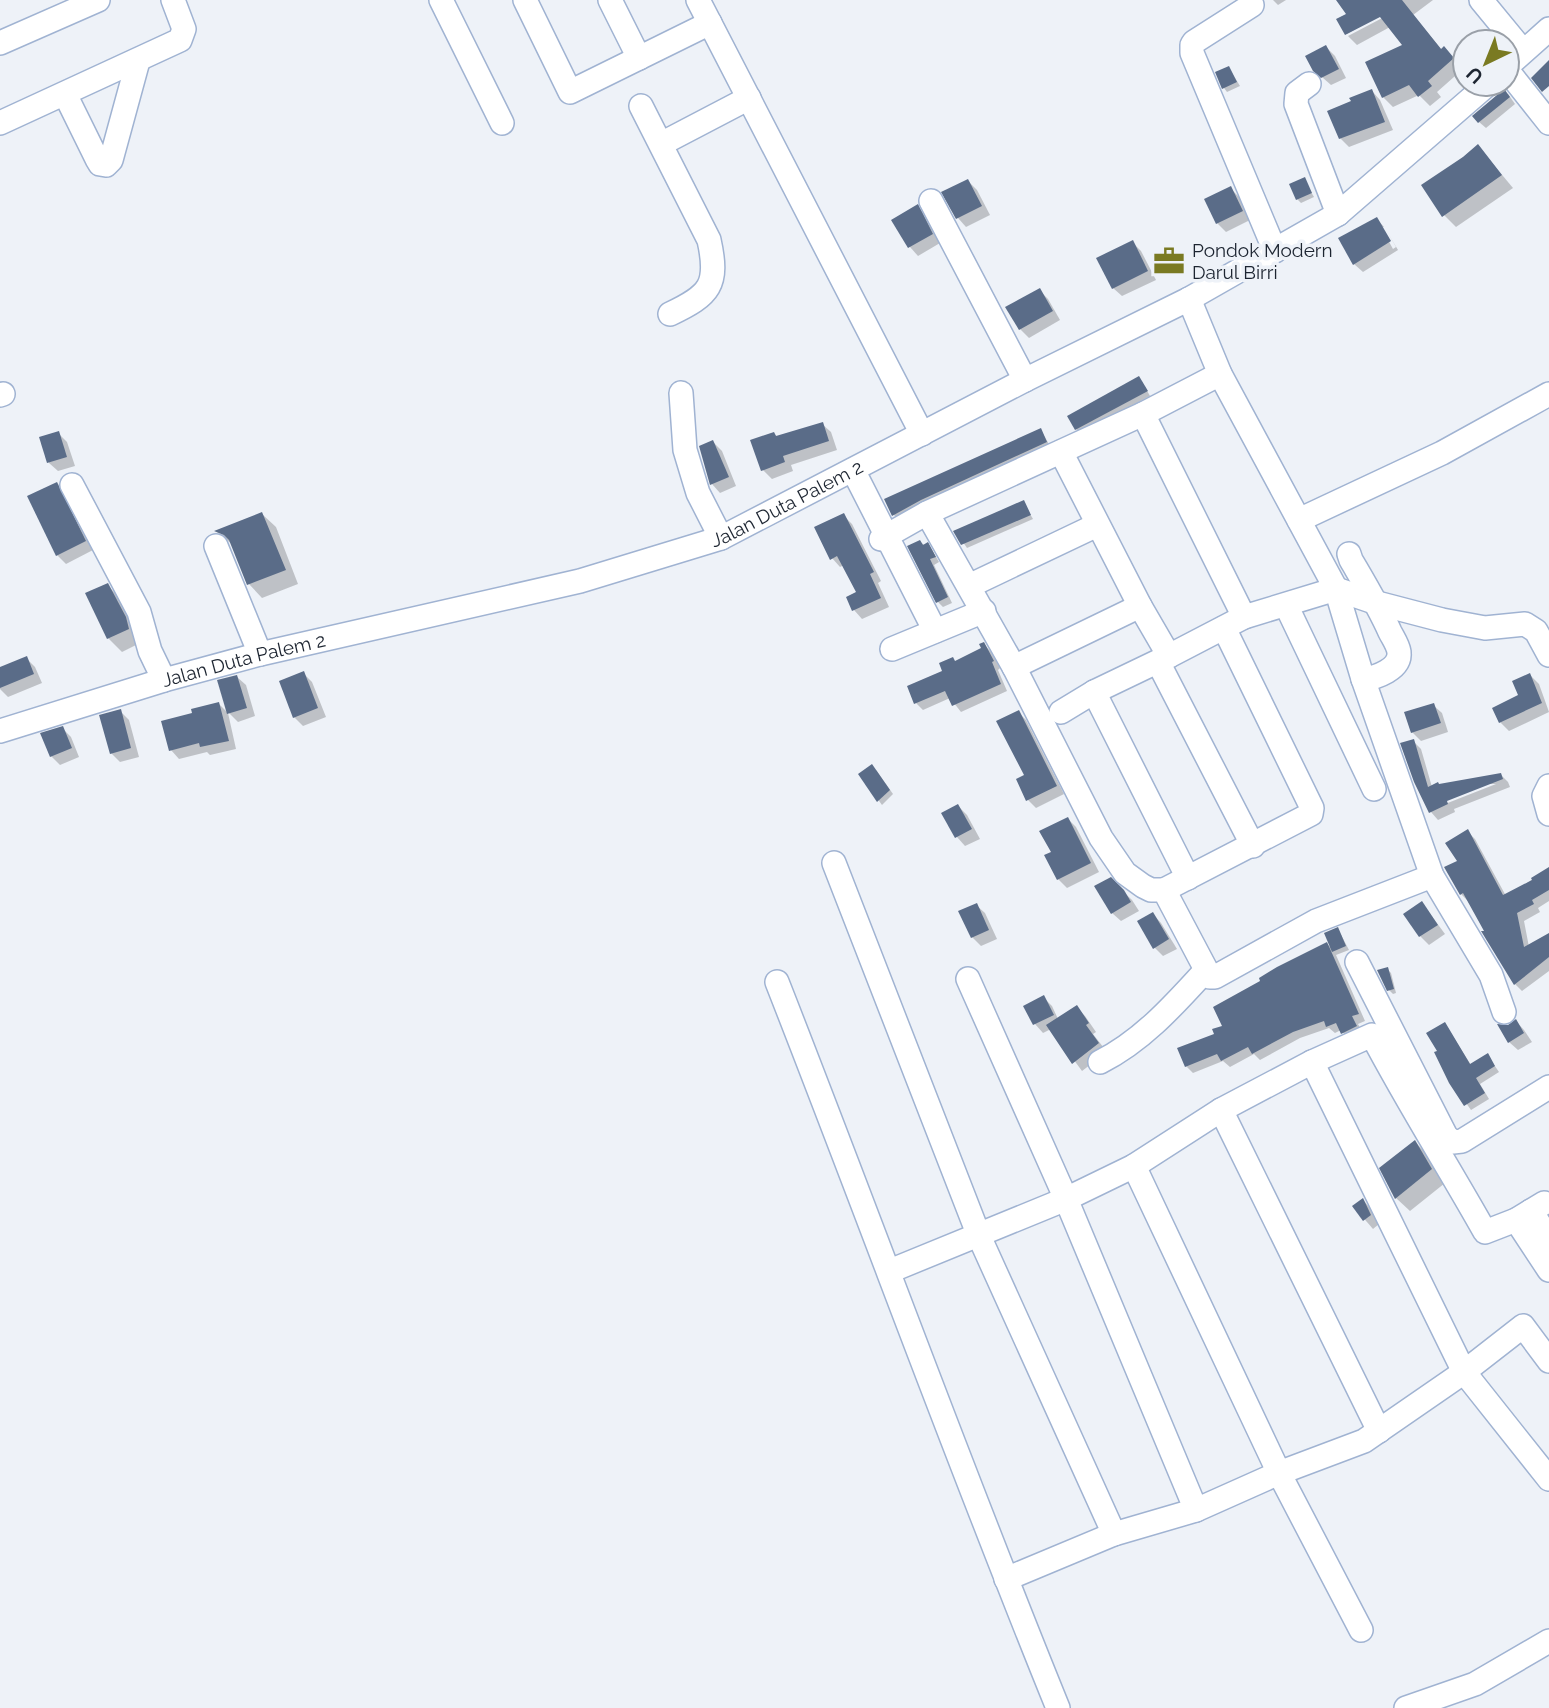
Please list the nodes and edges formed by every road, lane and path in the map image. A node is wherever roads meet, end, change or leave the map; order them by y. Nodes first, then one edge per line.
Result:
1 (173, 0) edge
2 (441, 0) edge
3 (525, 0) edge
4 (610, 0) edge
5 (698, 0) edge
6 (1481, 0) edge
7 (71, 5) edge
8 (1252, 5) dead end
9 (710, 23) junction
10 (1495, 28) edge
11 (1549, 29) edge
12 (0, 43) edge
13 (1521, 55) edge
14 (639, 58) junction
15 (138, 61) junction
16 (1521, 78) edge
17 (1309, 85) dead end
18 (65, 94) junction
19 (748, 98) junction
20 (1472, 98) edge
21 (641, 106) dead end
22 (0, 123) edge
23 (502, 123) dead end
24 (1549, 123) edge
25 (661, 144) junction
26 (931, 201) dead end
27 (1338, 214) junction
28 (1275, 251) junction
29 (1189, 299) junction
30 (670, 313) dead end
31 (1220, 374) junction
32 (1025, 380) junction
33 (681, 393) dead end
34 (1549, 394) edge
35 (1143, 414) junction
36 (922, 434) junction
37 (1061, 452) junction
38 (853, 470) junction
39 (72, 485) dead end
40 (927, 513) junction
41 (1299, 520) junction
42 (1097, 525) junction
43 (884, 537) junction
44 (721, 538) junction
45 (216, 546) dead end
46 (1349, 554) dead end
47 (969, 586) junction
48 (1336, 589) junction
49 (1377, 603) junction
50 (1286, 605) junction
51 (1140, 606) junction
52 (984, 611) junction
53 (1234, 622) junction
54 (935, 631) junction
55 (892, 649) dead end
56 (260, 654) junction
57 (1549, 655) edge
58 (1164, 659) junction
59 (1014, 667) junction
60 (1363, 679) junction
61 (164, 680) junction
62 (1094, 692) junction
63 (1061, 712) dead end
64 (1, 728) edge
65 (1549, 786) edge
66 (1374, 789) dead end
67 (1549, 814) edge
68 (1253, 846) junction
69 (834, 863) dead end
70 (1432, 876) junction
71 (1188, 878) junction
72 (1164, 891) junction
73 (1357, 961) dead end
74 (1205, 971) junction
75 (968, 979) dead end
76 (777, 982) dead end
77 (1504, 1012) dead end
78 (1100, 1062) dead end
79 (1312, 1062) junction
80 (1549, 1087) edge
81 (1221, 1110) junction
82 (1134, 1166) junction
83 (1066, 1199) junction
84 (1530, 1212) junction
85 (979, 1236) junction
86 (1549, 1239) edge
87 (1549, 1270) edge
88 (890, 1271) junction
89 (1549, 1361) edge
90 (1464, 1372) junction
91 (1379, 1431) junction
92 (1279, 1473) junction
93 (1549, 1479) edge
94 (1196, 1510) junction
95 (1114, 1534) junction
96 (1006, 1579) junction
97 (1361, 1630) dead end
98 (1549, 1641) edge
99 (1058, 1708) edge
100 (1406, 1708) edge

1 - 15 street
2 - 23 street
3 - 14 street
4 - 14 street
5 - 9 street
6 - 10 street
7 - 12 street
8 - 28 street
9 - 14 street
9 - 19 street
11 - 13 street
15 - 18 street
15 - 18 street
16 - 24 street
17 - 27 street
18 - 22 street
19 - 25 street
19 - 36 street
20 - 27 street, Jalan Duta Palem 2
21 - 25 street
25 - 30 street
26 - 32 street
27 - 28 street, Jalan Duta Palem 2
28 - 29 street, Jalan Duta Palem 2
29 - 31 street
29 - 32 street, Jalan Duta Palem 2
31 - 35 street
31 - 41 street
32 - 36 street, Jalan Duta Palem 2
33 - 44 street
34 - 41 street
35 - 37 street
35 - 53 street
36 - 38 street, Jalan Duta Palem 2
37 - 40 street
37 - 42 street
38 - 43 street
38 - 44 street, Jalan Duta Palem 2
39 - 61 street
40 - 43 street
40 - 47 street
41 - 48 street
42 - 47 street
42 - 51 street
43 - 54 street
44 - 56 street, Jalan Duta Palem 2
45 - 56 street
46 - 49 street
47 - 52 street
48 - 49 street
48 - 50 street
48 - 60 street
49 - 57 street
49 - 60 street
50 - 53 street
50 - 66 street
51 - 58 street
51 - 59 street
52 - 54 street
52 - 59 street
53 - 58 street
53 - 68 street
54 - 55 street
56 - 61 street, Jalan Duta Palem 2
58 - 62 street
58 - 68 street
59 - 72 street
60 - 70 street
61 - 64 street, Jalan Duta Palem 2
62 - 63 street
62 - 71 street
65 - 67 street
68 - 71 street
69 - 85 street
70 - 74 street
70 - 77 street
71 - 72 street
72 - 74 street
73 - 80 street
74 - 78 street
75 - 83 street
76 - 88 street
79 - 81 street
79 - 84 street
79 - 90 street
81 - 82 street
81 - 91 street
82 - 83 street
82 - 92 street
83 - 85 street
83 - 94 street
84 - 86 street
84 - 87 street
85 - 88 street
85 - 95 street
88 - 96 street
89 - 90 street
90 - 91 street
90 - 93 street
91 - 92 street
92 - 94 street
92 - 97 street
94 - 95 street
95 - 96 street
96 - 99 street
98 - 100 street

